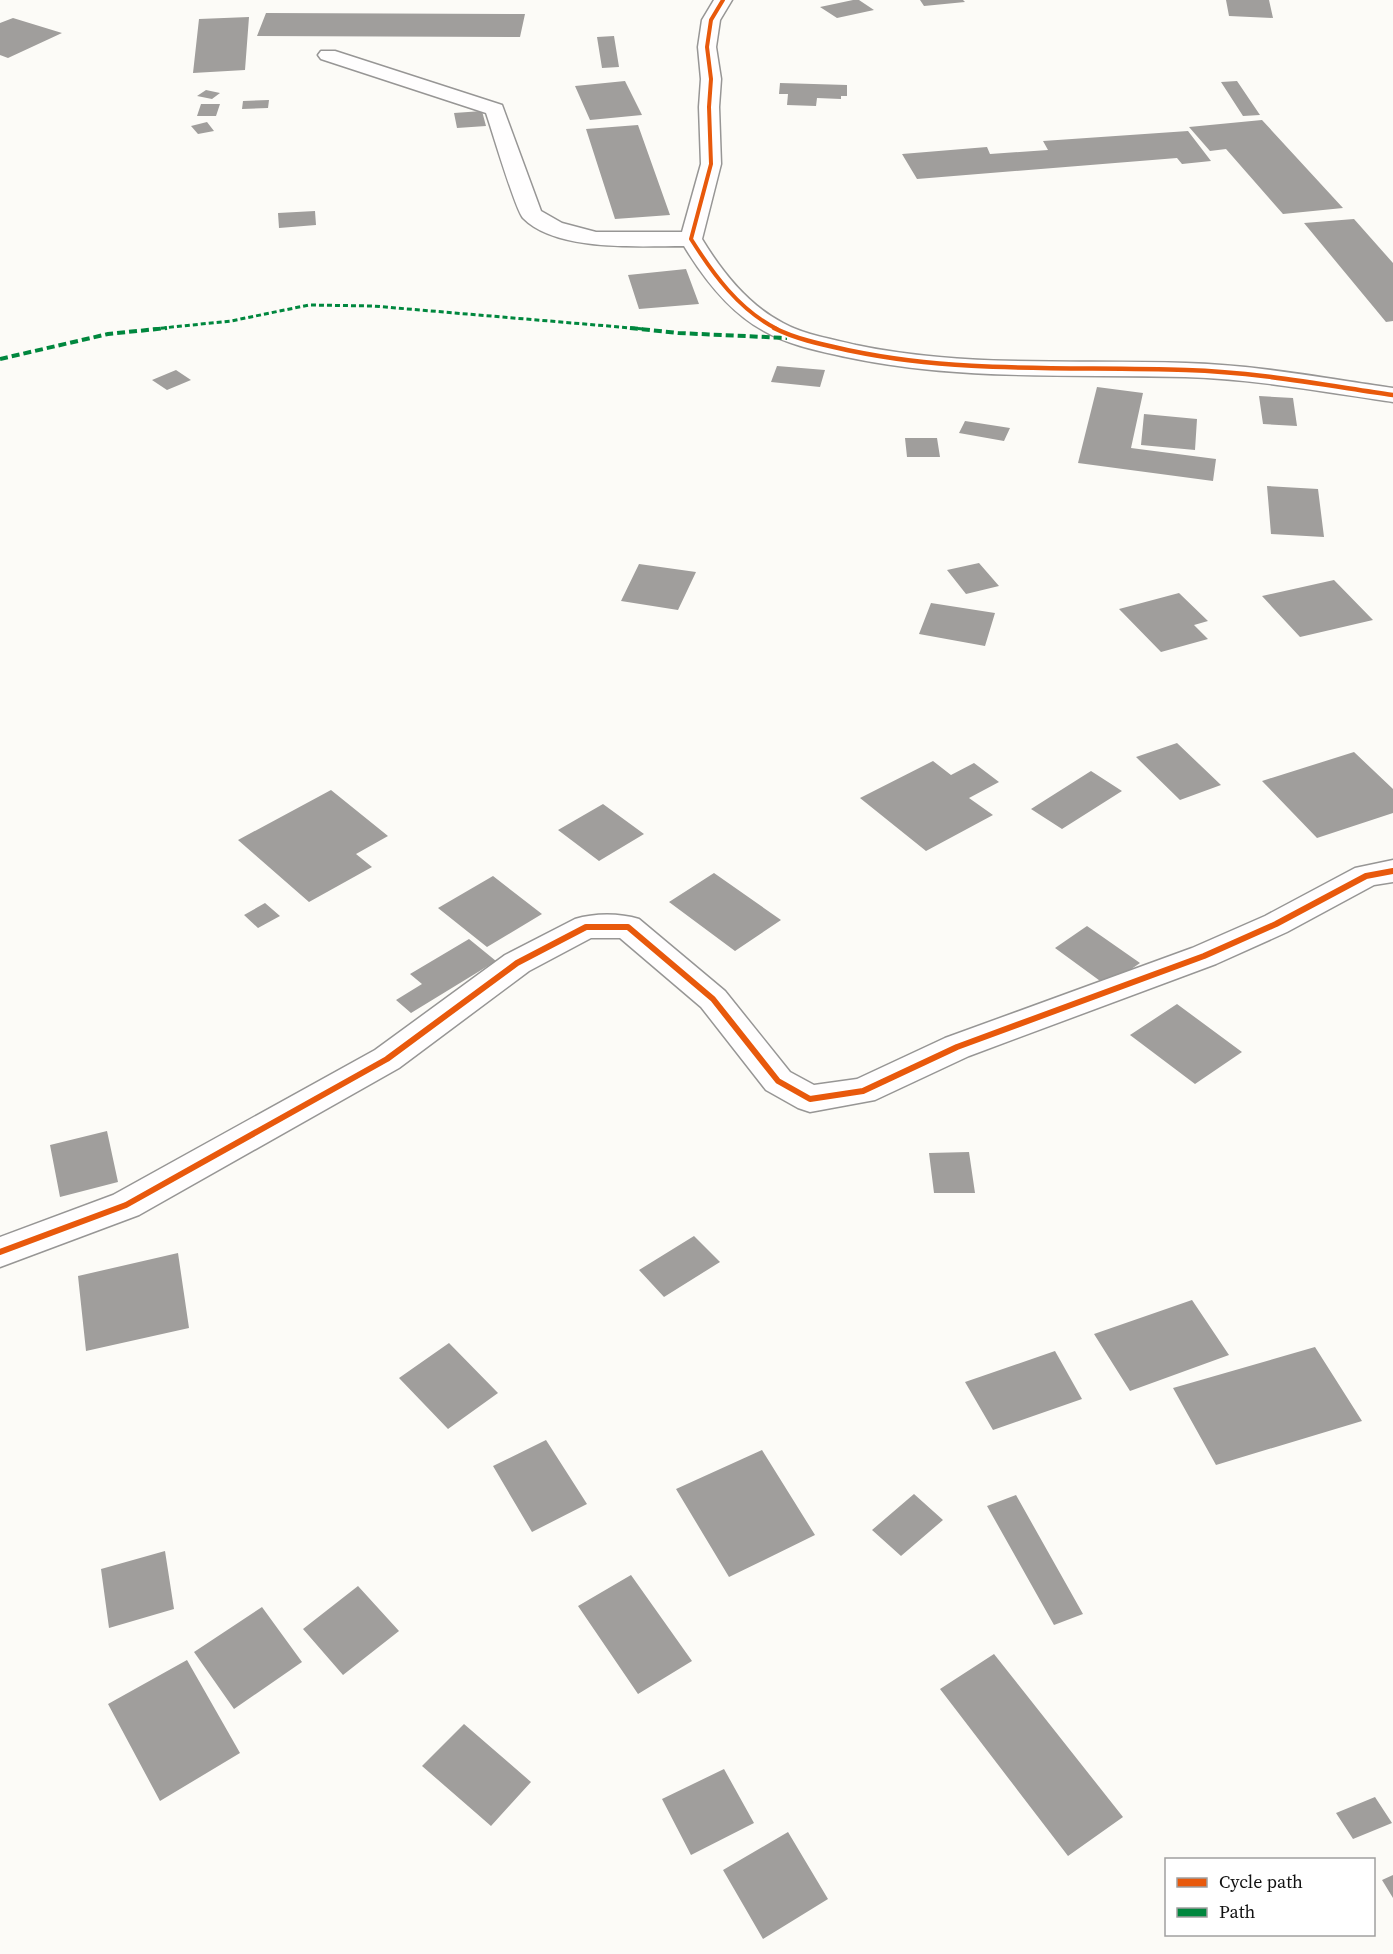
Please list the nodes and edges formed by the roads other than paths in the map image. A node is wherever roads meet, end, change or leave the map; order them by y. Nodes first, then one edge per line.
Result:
1 (723, 0) edge
2 (328, 55) dead end
3 (692, 239) junction
4 (1393, 395) edge
5 (1393, 871) edge
6 (0, 1252) edge

1 - 3 street
2 - 3 street
3 - 4 street
5 - 6 street

